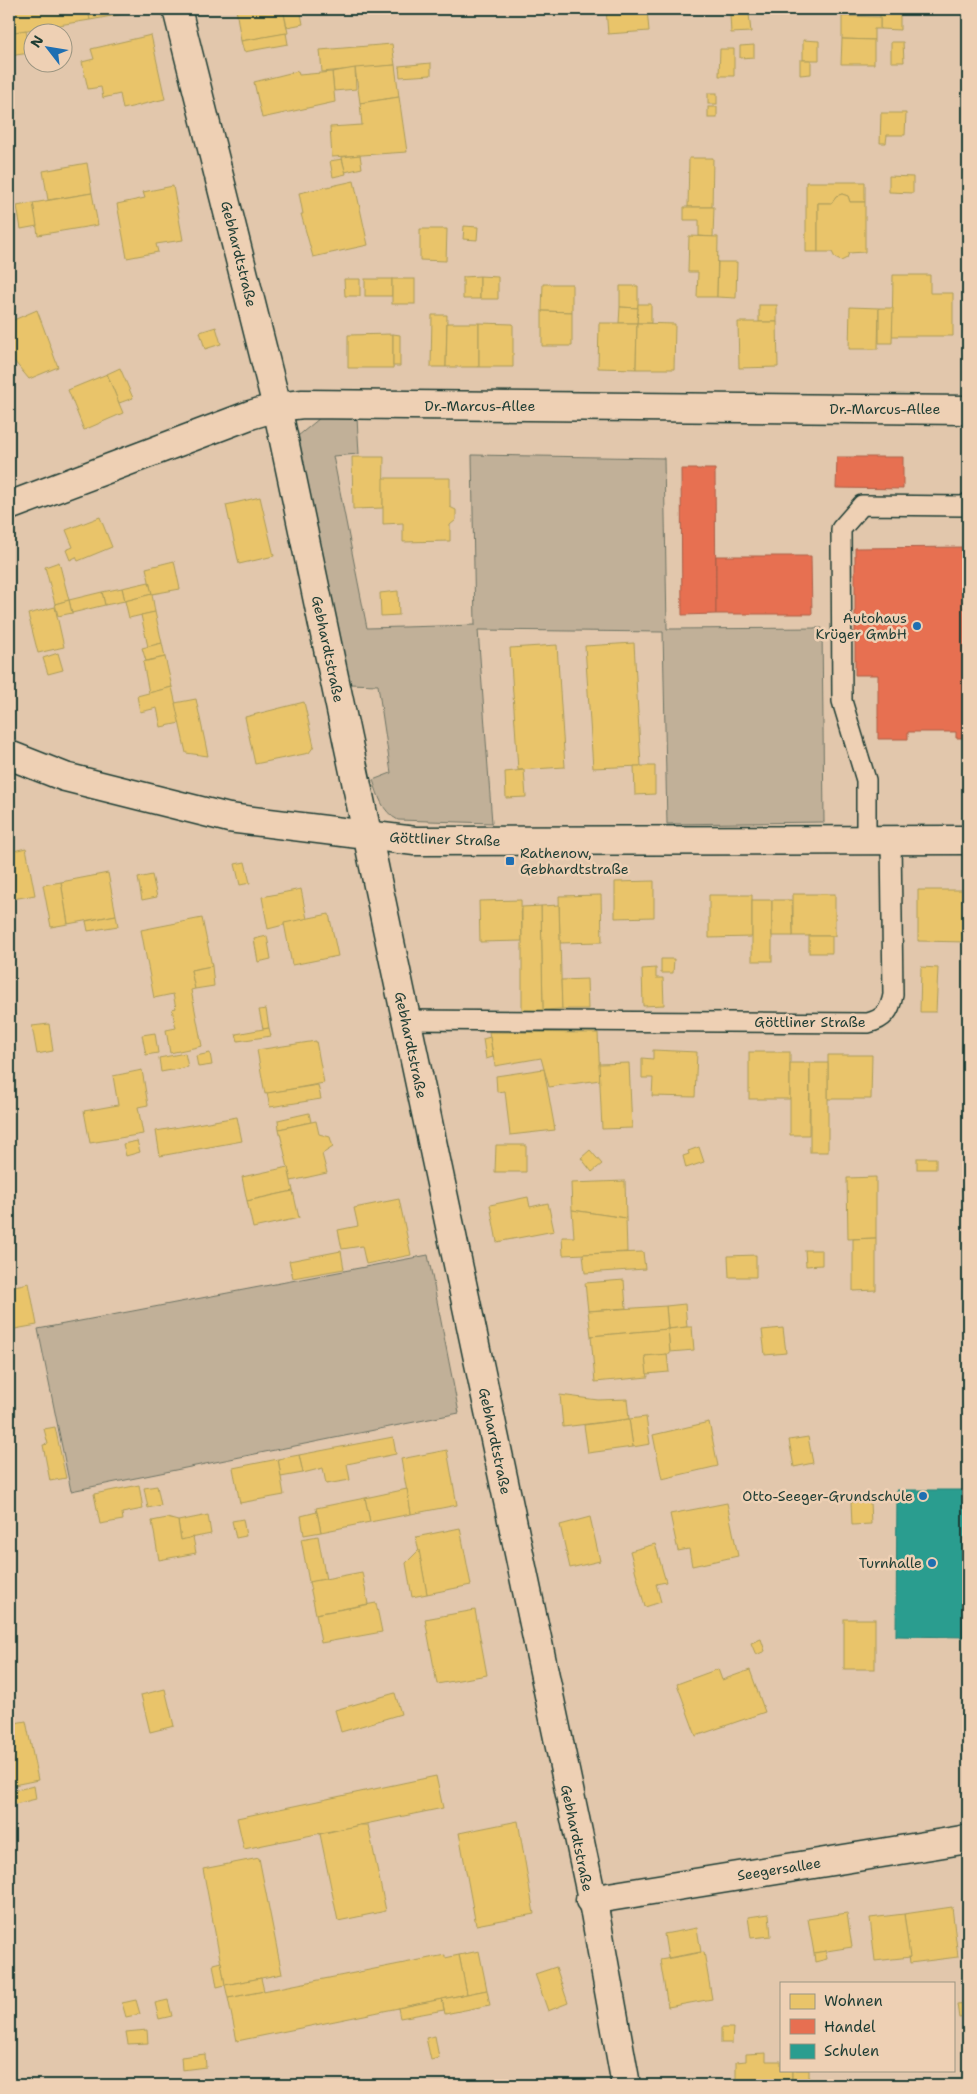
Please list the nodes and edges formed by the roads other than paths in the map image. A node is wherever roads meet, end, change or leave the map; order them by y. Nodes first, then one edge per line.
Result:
1 (177, 9) edge
2 (277, 407) junction
3 (968, 410) edge
4 (968, 503) edge
5 (9, 506) edge
6 (9, 756) edge
7 (368, 835) junction
8 (879, 840) junction
9 (968, 840) edge
10 (405, 1020) junction
11 (968, 1839) edge
12 (590, 1900) junction
13 (626, 2085) edge

1 - 2 street, Gebhardtstraße
2 - 3 street, Dr.-Marcus-Allee
2 - 5 street, Dr.-Marcus-Allee
2 - 7 street, Gebhardtstraße
4 - 8 lane
6 - 7 street, Göttliner Straße
7 - 8 street, Göttliner Straße
7 - 10 street, Gebhardtstraße
8 - 9 street, Göttliner Straße
8 - 10 lane, Göttliner Straße
10 - 12 street, Gebhardtstraße
11 - 12 street, Seegersallee
12 - 13 street, Gebhardtstraße

